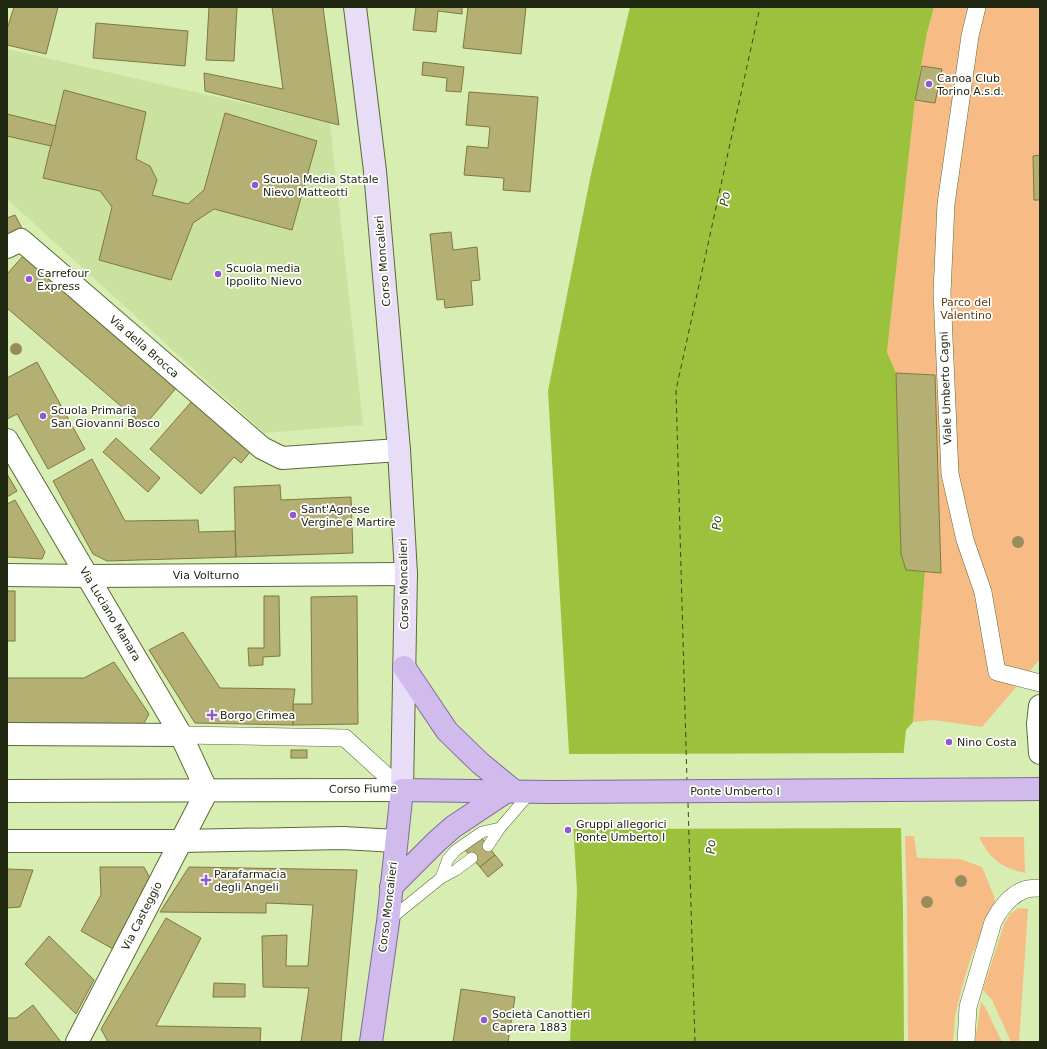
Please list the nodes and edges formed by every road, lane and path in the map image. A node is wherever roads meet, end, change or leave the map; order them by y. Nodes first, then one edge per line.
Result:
1 (355, 7) edge
2 (977, 7) edge
3 (7, 247) edge
4 (7, 440) edge
5 (399, 450) junction
6 (406, 574) junction
7 (7, 575) edge
8 (87, 576) junction
9 (404, 667) junction
10 (1040, 684) edge
11 (1040, 706) edge
12 (7, 734) edge
13 (181, 735) junction
14 (1040, 753) edge
15 (1040, 789) edge
16 (207, 790) junction
17 (402, 790) junction
18 (7, 791) edge
19 (526, 791) junction
20 (500, 828) junction
21 (7, 841) edge
22 (181, 841) junction
23 (396, 841) junction
24 (488, 846) dead end
25 (472, 858) dead end
26 (441, 878) junction
27 (391, 887) junction
28 (1040, 888) edge
29 (388, 922) junction
30 (77, 1042) edge
31 (370, 1042) edge
32 (966, 1042) edge

1 - 5 main road, Corso Moncalieri
2 - 10 street, Viale Umberto Cagni
3 - 5 street, Via della Brocca
4 - 8 street, Via Luciano Manara
5 - 6 main road, Corso Moncalieri
6 - 8 street, Via Volturno
6 - 9 main road, Corso Moncalieri
7 - 8 street, Via Volturno
8 - 13 street, Via Luciano Manara
9 - 17 main road, Corso Moncalieri
9 - 19 main road
11 - 14 street
12 - 13 street, Corso Fiume
13 - 16 street, Via Luciano Manara
13 - 17 street, Corso Fiume
15 - 19 main road, Ponte Umberto I
16 - 17 street, Corso Fiume
16 - 18 street, Corso Fiume
16 - 22 street, Via Casteggio
17 - 19 main road, Ponte Umberto I
17 - 23 main road, Corso Moncalieri
19 - 20 lane
19 - 27 main road
20 - 24 lane
20 - 26 lane
21 - 22 street
22 - 23 street
22 - 30 street, Via Casteggio
23 - 27 main road, Corso Moncalieri
25 - 26 lane
26 - 29 lane
27 - 29 main road, Corso Moncalieri
28 - 32 street
29 - 31 main road, Corso Moncalieri

